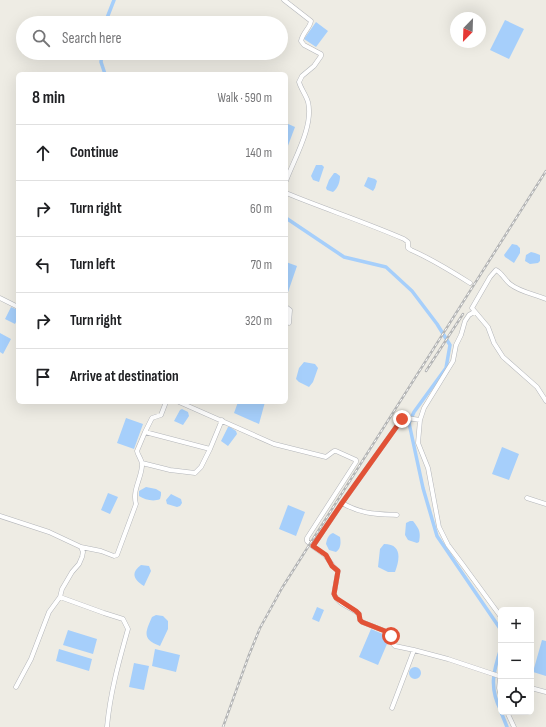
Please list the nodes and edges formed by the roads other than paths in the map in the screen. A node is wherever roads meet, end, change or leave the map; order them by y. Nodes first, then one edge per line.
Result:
1 (284, 0) edge
2 (288, 176) edge
3 (288, 194) edge
4 (470, 283) dead end
5 (0, 298) edge
6 (546, 299) edge
7 (16, 306) edge
8 (288, 308) edge
9 (474, 312) junction
10 (289, 323) dead end
11 (546, 401) edge
12 (165, 404) edge
13 (184, 404) edge
14 (222, 420) junction
15 (420, 420) junction
16 (145, 432) junction
17 (210, 449) junction
18 (142, 462) junction
19 (527, 498) dead end
20 (342, 503) junction
21 (546, 504) edge
22 (397, 515) dead end
23 (0, 516) edge
24 (313, 546) junction
25 (81, 547) junction
26 (60, 597) junction
27 (498, 613) edge
28 (414, 650) junction
29 (498, 677) edge
30 (16, 687) dead end
31 (534, 689) edge
32 (546, 692) edge
33 (392, 708) dead end
34 (508, 715) edge
35 (107, 727) edge
36 (514, 727) edge

1 - 2 street
3 - 4 street
5 - 7 street
6 - 9 street
8 - 10 street
9 - 11 street
9 - 15 street
12 - 16 street
13 - 14 street
14 - 17 street
14 - 24 street
15 - 20 street
15 - 27 street
16 - 17 street
16 - 18 street
17 - 18 street
18 - 25 street
19 - 21 street
20 - 22 street
20 - 24 street
23 - 25 street
24 - 28 street
25 - 26 street
26 - 30 street
26 - 35 street
28 - 29 street
28 - 33 street
31 - 32 street
34 - 36 street

